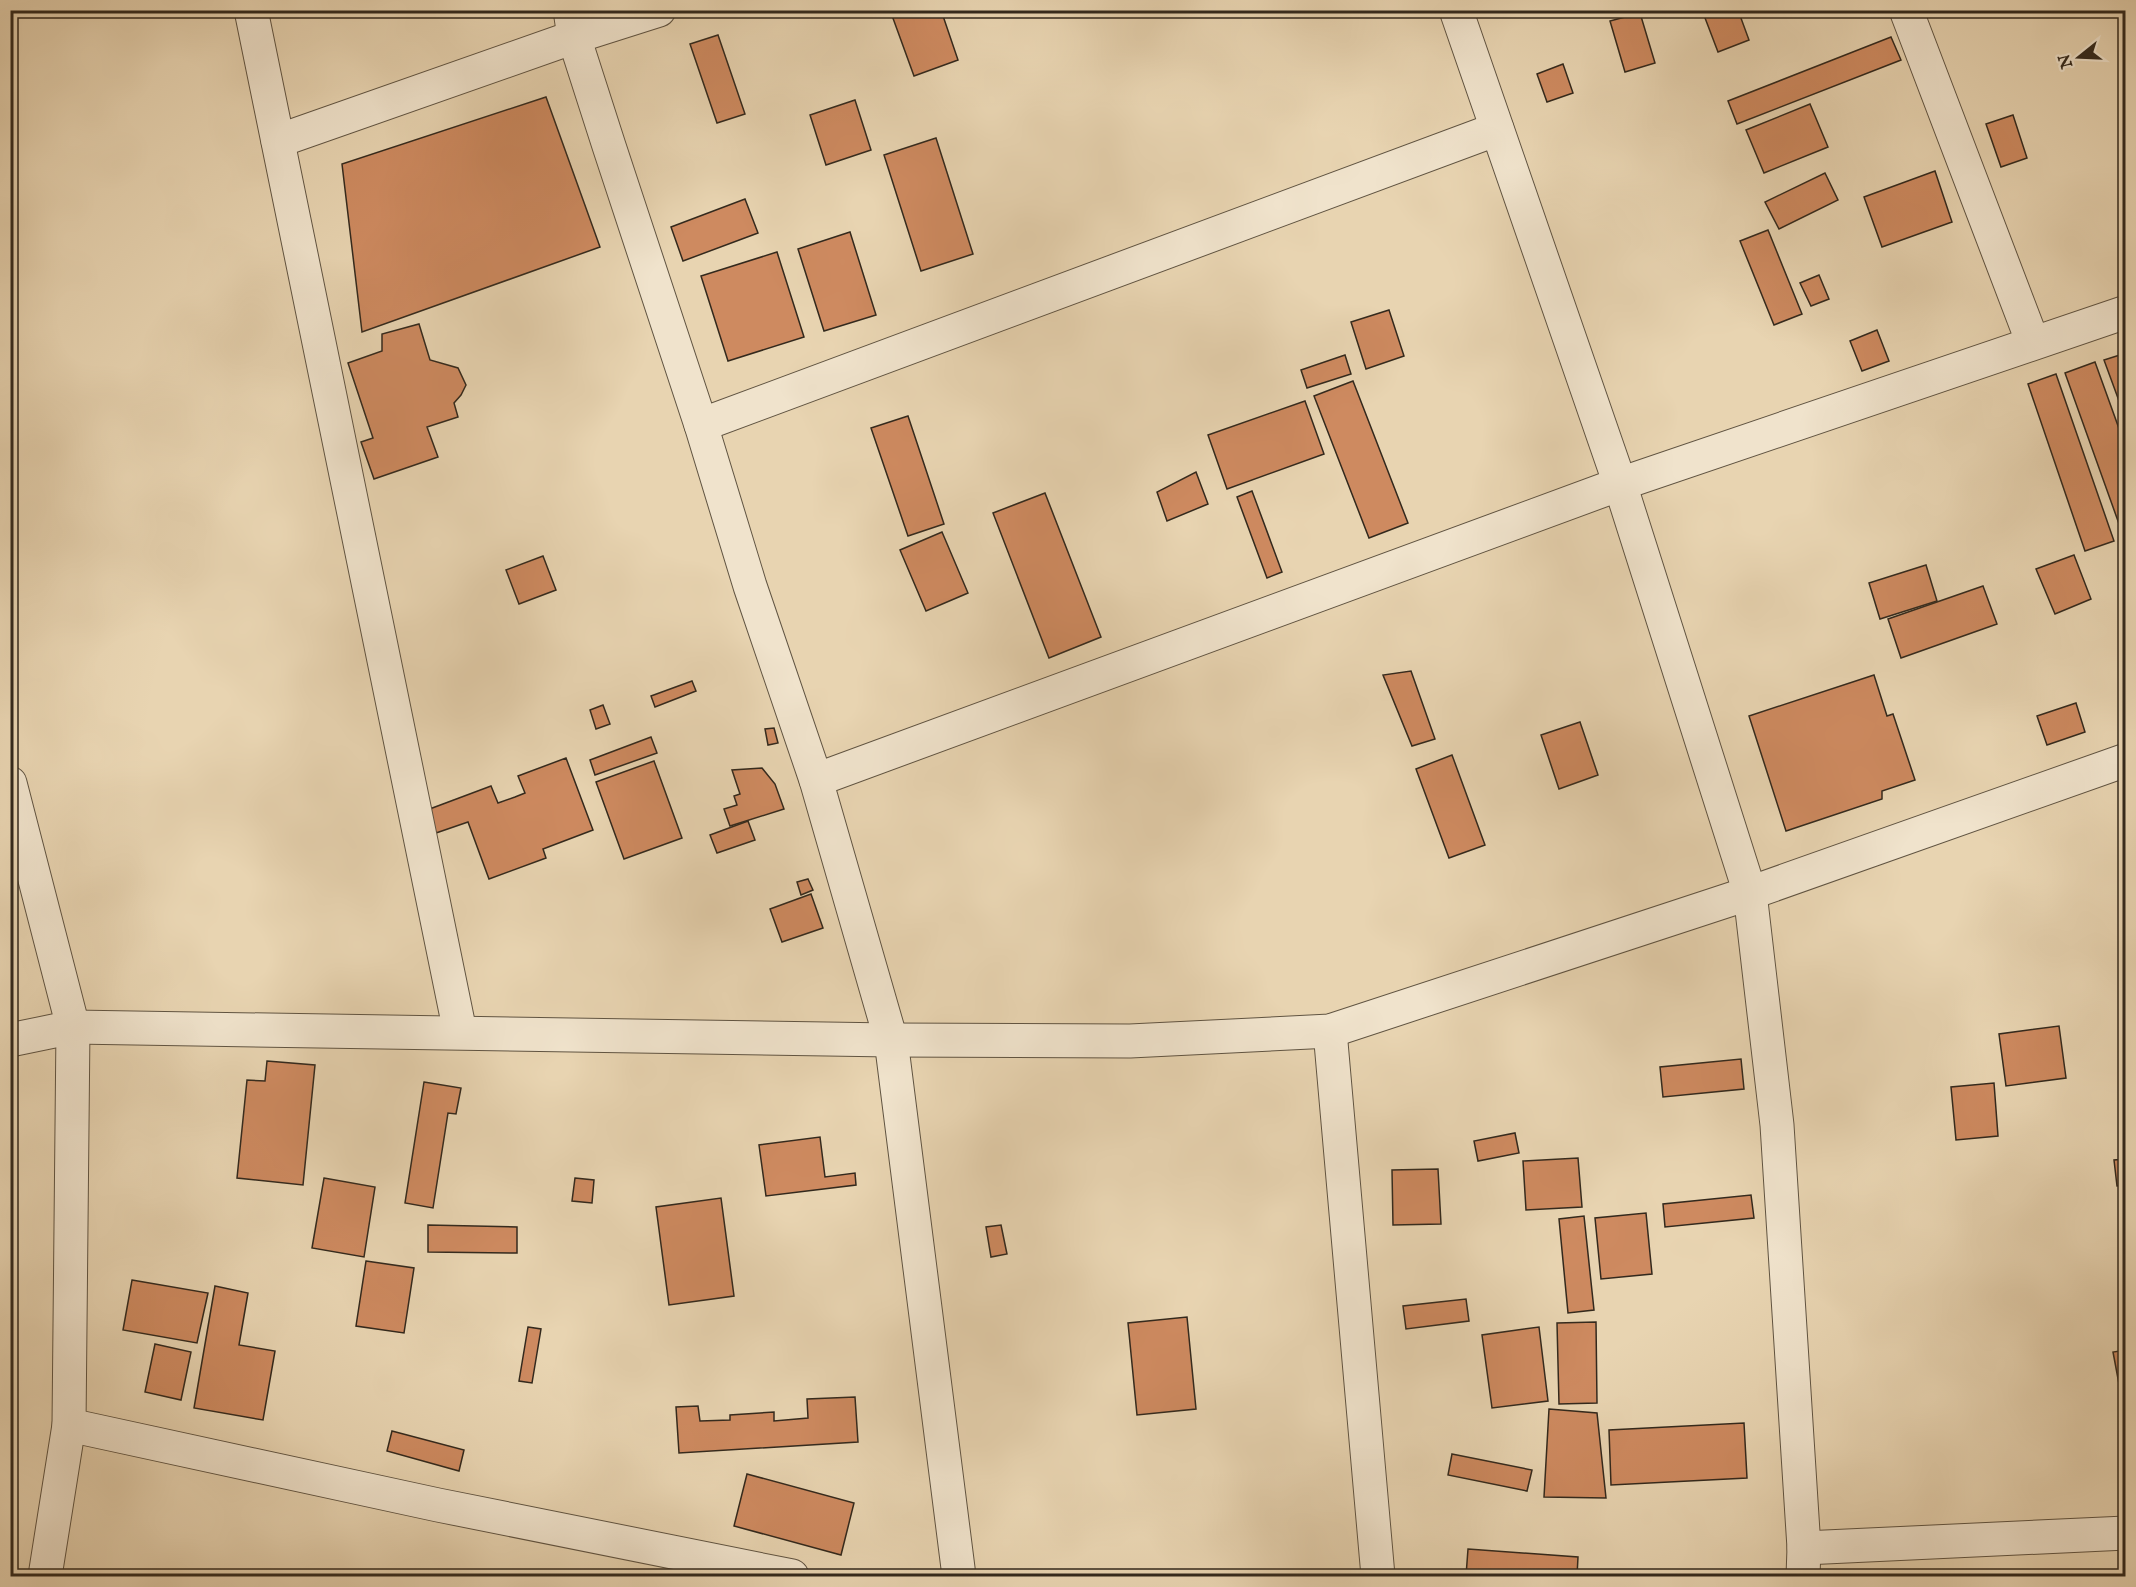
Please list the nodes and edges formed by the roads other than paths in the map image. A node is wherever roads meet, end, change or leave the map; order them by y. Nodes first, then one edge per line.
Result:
1 (251, 10) edge
2 (659, 10) edge
3 (1456, 10) edge
4 (1906, 10) edge
5 (572, 24) edge
6 (1497, 129) junction
7 (278, 141) junction
8 (2126, 312) edge
9 (2033, 344) junction
10 (700, 425) junction
11 (1620, 484) junction
12 (2126, 760) edge
13 (816, 780) junction
14 (10, 783) edge
15 (1750, 893) junction
16 (73, 1027) junction
17 (1330, 1030) junction
18 (460, 1032) junction
19 (10, 1040) edge
20 (891, 1040) junction
21 (69, 1425) junction
22 (2126, 1533) edge
23 (1804, 1562) edge
24 (45, 1576) edge
25 (792, 1576) edge
26 (959, 1576) edge
27 (1378, 1576) edge

1 - 7 street
2 - 5 street
3 - 6 street
4 - 9 street
5 - 7 street
5 - 10 street
6 - 10 street
6 - 11 street
7 - 18 street
8 - 9 street
9 - 11 street
10 - 13 street
11 - 13 street
11 - 15 street
12 - 15 street
13 - 20 street
14 - 16 street
15 - 17 street
15 - 23 street
16 - 18 street
16 - 19 street
16 - 21 street
17 - 20 street
17 - 27 street
18 - 20 street
20 - 26 street
21 - 24 street
21 - 25 street
22 - 23 street

